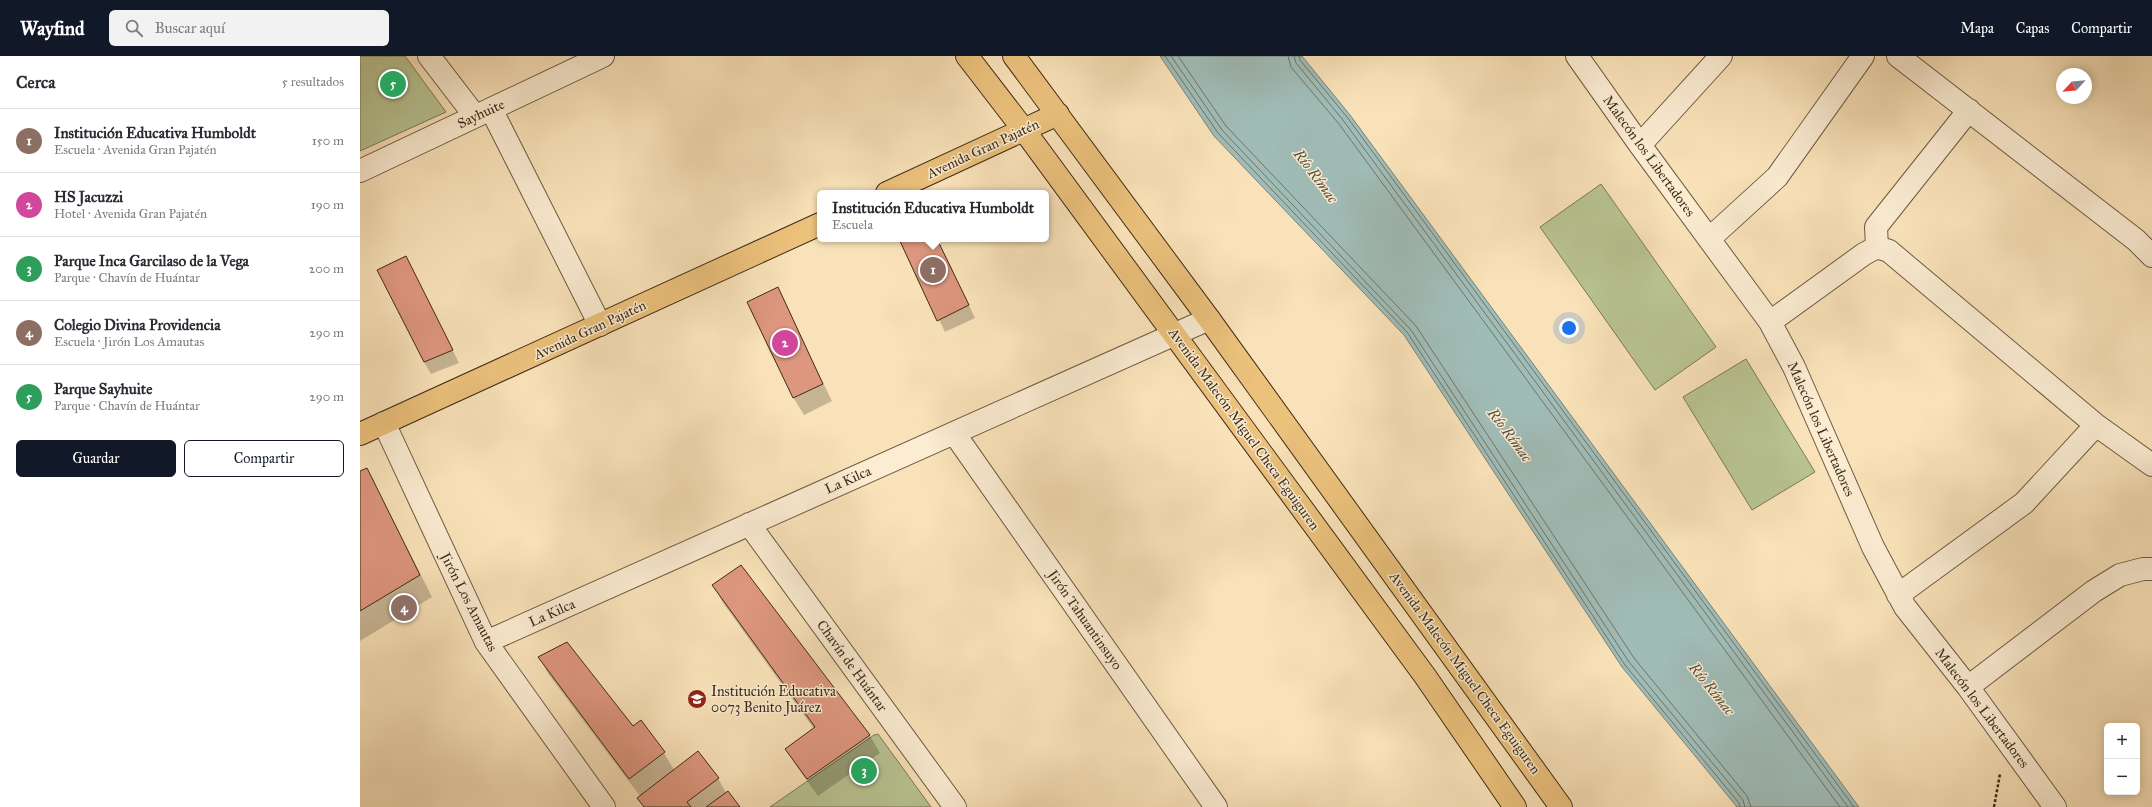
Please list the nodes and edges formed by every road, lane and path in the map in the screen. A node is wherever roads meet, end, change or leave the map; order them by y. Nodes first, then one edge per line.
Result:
1 (429, 56) edge
2 (603, 56) edge
3 (967, 56) edge
4 (1014, 56) edge
5 (1577, 56) edge
6 (1721, 56) edge
7 (1863, 56) edge
8 (1898, 56) edge
9 (1969, 110) junction
10 (483, 113) junction
11 (1058, 114) junction
12 (1024, 130) junction
13 (1640, 146) junction
14 (360, 171) edge
15 (894, 190) edge
16 (817, 225) edge
17 (1709, 239) junction
18 (1877, 247) junction
19 (2152, 256) edge
20 (1209, 319) junction
21 (1770, 322) junction
22 (600, 325) junction
23 (1174, 334) junction
24 (384, 423) junction
25 (2096, 425) junction
26 (954, 433) junction
27 (360, 434) edge
28 (2152, 465) edge
29 (749, 524) junction
30 (2152, 569) edge
31 (1898, 595) junction
32 (486, 642) junction
33 (1968, 687) junction
34 (604, 807) edge
35 (954, 807) edge
36 (1216, 807) edge
37 (1515, 807) edge
38 (1561, 807) edge
39 (2055, 807) edge

1 - 10 street
2 - 10 street, Sayhuite
3 - 12 main road, Avenida Malecón Miguel Checa Eguiguren
4 - 11 main road, Avenida Malecón Miguel Checa Eguiguren
5 - 13 street, Malecón los Libertadores
6 - 13 street
7 - 17 street
8 - 9 street
9 - 18 street
9 - 19 street
10 - 14 street, Sayhuite
10 - 22 street
11 - 12 main road, Avenida Gran Pajatén
11 - 20 main road, Avenida Malecón Miguel Checa Eguiguren
12 - 15 main road, Avenida Gran Pajatén
12 - 23 main road, Avenida Malecón Miguel Checa Eguiguren
13 - 17 street, Malecón los Libertadores
16 - 22 main road, Avenida Gran Pajatén
17 - 21 street, Malecón los Libertadores
18 - 21 street
18 - 25 street
20 - 23 street, La Kilca
20 - 38 main road, Avenida Malecón Miguel Checa Eguiguren
21 - 31 street, Malecón los Libertadores
22 - 24 main road, Avenida Gran Pajatén
23 - 26 street, La Kilca
23 - 37 main road, Avenida Malecón Miguel Checa Eguiguren
24 - 27 main road, Avenida Gran Pajatén
24 - 32 street, Jirón Los Amautas
25 - 28 street
25 - 31 street
26 - 29 street, La Kilca
26 - 36 street, Jirón Tahuantinsuyo
29 - 32 street, La Kilca
29 - 35 street, Chavín de Huántar
30 - 33 street
31 - 33 street, Malecón los Libertadores
32 - 34 street, Jirón Los Amautas
33 - 39 street, Malecón los Libertadores

